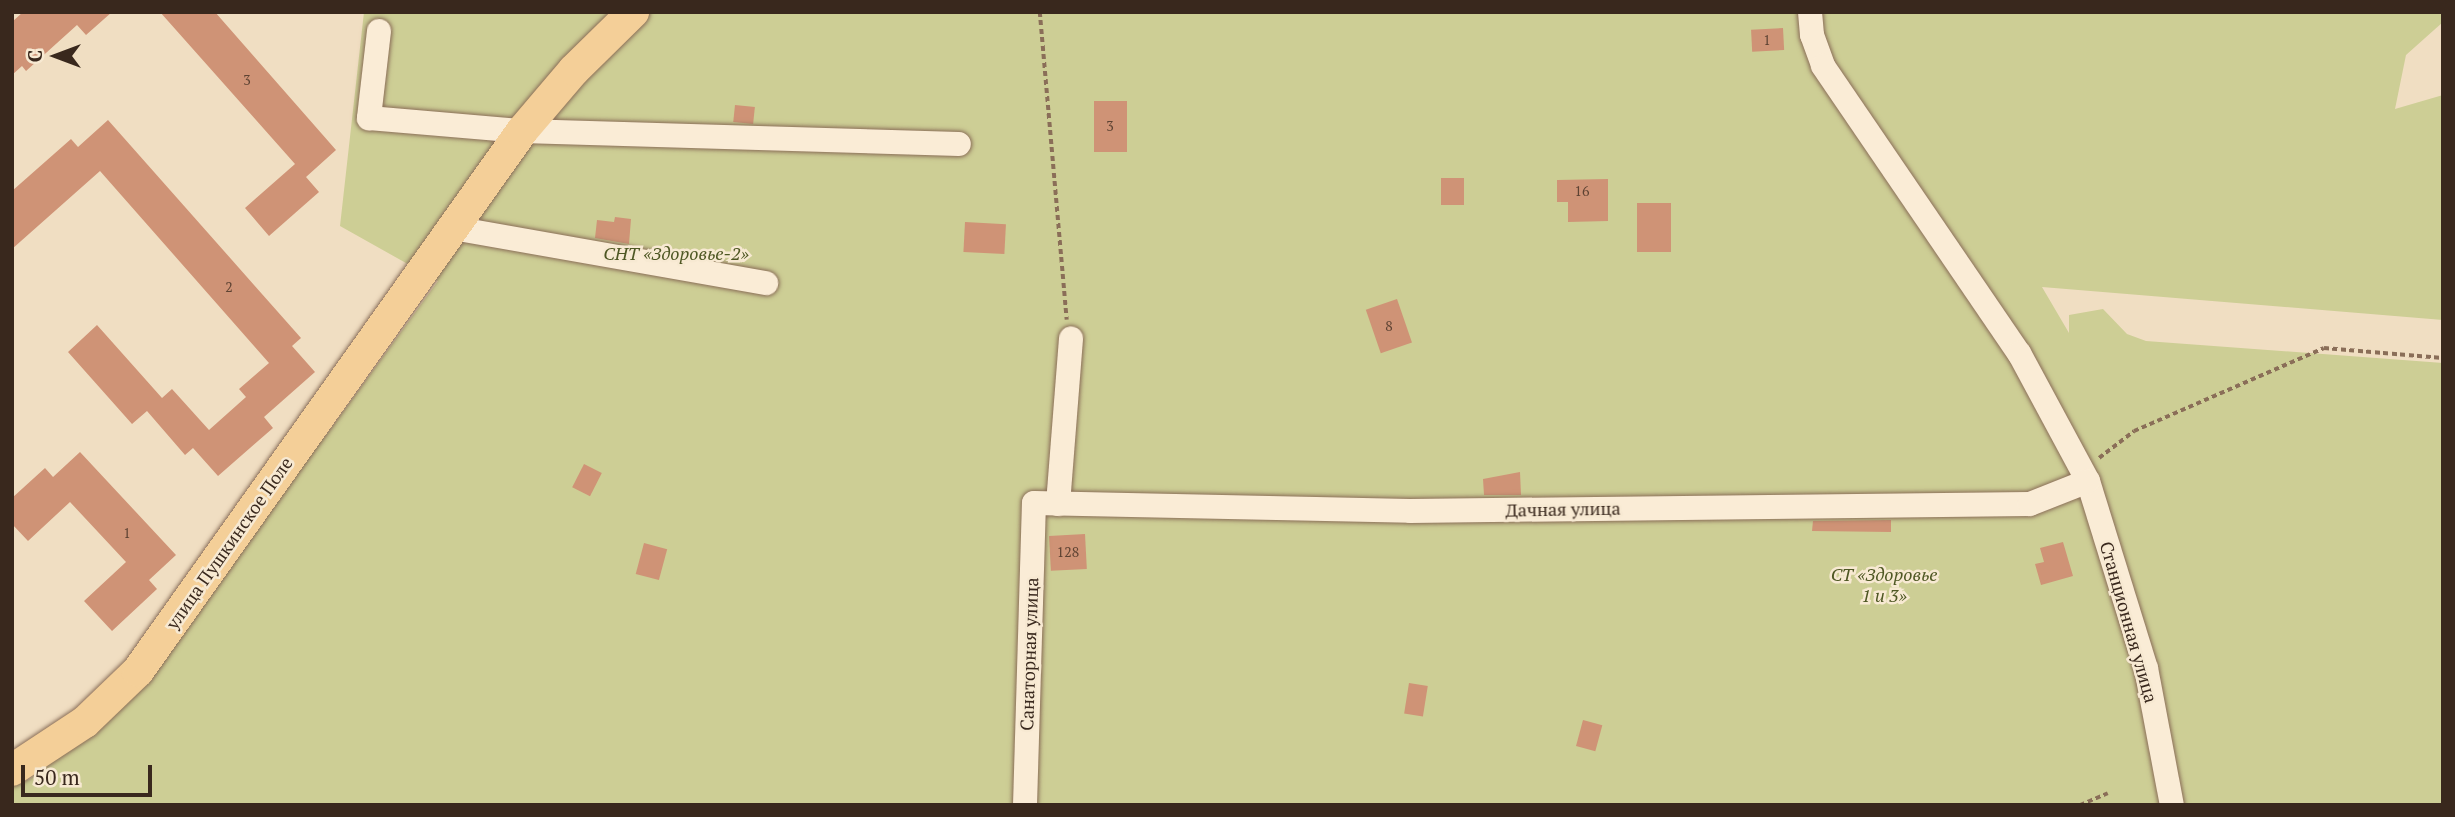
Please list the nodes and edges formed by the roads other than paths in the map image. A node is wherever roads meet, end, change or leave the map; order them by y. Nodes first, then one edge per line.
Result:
1 (633, 12) edge
2 (1810, 12) edge
3 (379, 31) dead end
4 (522, 131) junction
5 (959, 144) dead end
6 (453, 228) junction
7 (766, 283) dead end
8 (1071, 339) road end
9 (2088, 481) junction
10 (1046, 504) junction
11 (12, 771) edge
12 (1025, 805) edge
13 (2172, 805) edge

1 - 4 main road, улица Пушкинское Поле
2 - 9 street, Станционная улица
3 - 4 street
4 - 5 street
4 - 6 main road, улица Пушкинское Поле
6 - 7 street
6 - 11 main road, улица Пушкинское Поле
8 - 10 street, Санаторная улица
9 - 10 street, Дачная улица
9 - 13 street, Станционная улица
10 - 12 street, Санаторная улица

